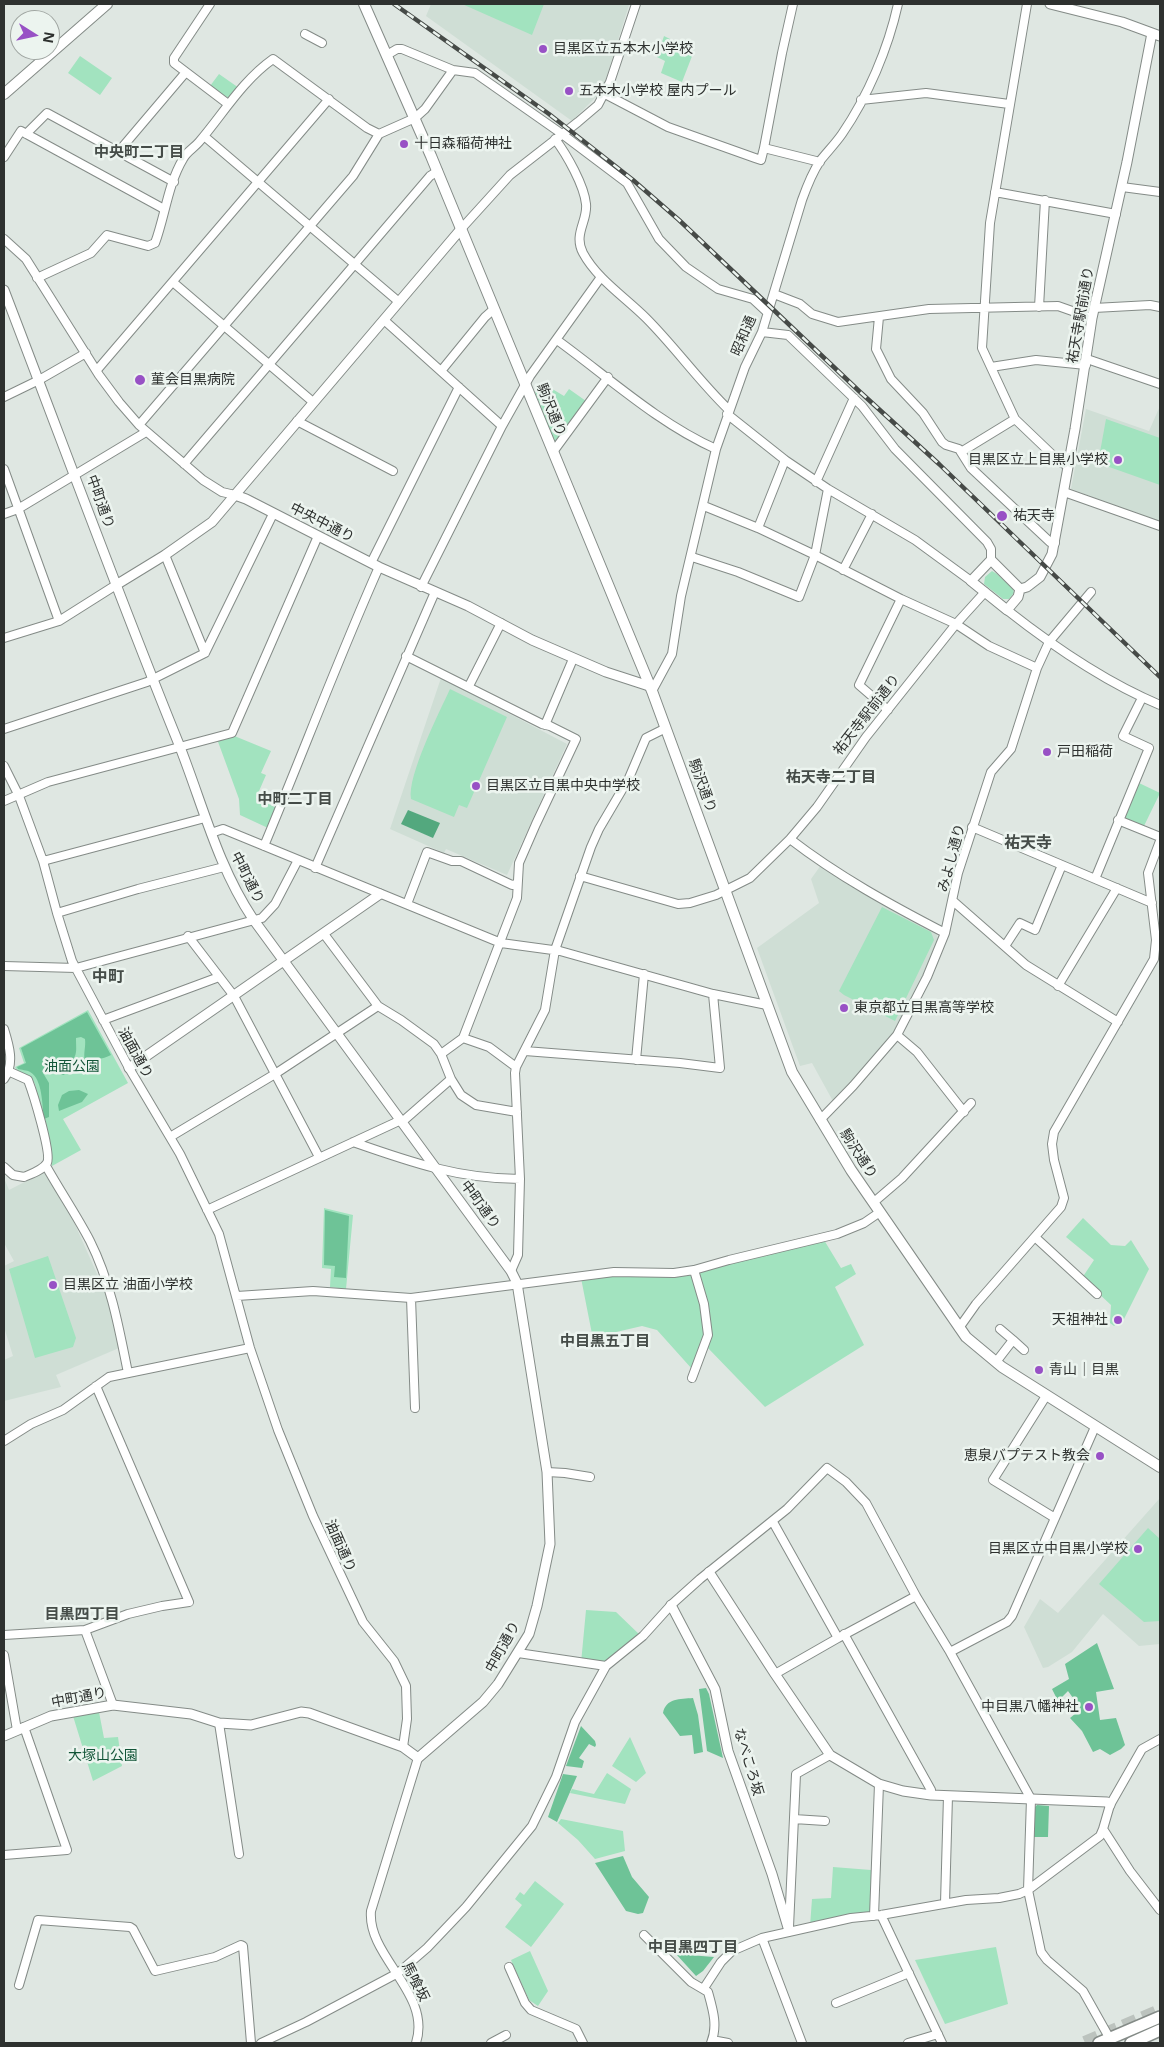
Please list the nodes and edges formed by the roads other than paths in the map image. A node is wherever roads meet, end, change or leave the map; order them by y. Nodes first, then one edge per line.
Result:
1 (107, 4) edge
2 (210, 4) edge
3 (364, 4) edge
4 (636, 4) edge
5 (793, 4) edge
6 (898, 4) edge
7 (1027, 4) edge
8 (1050, 4) edge
9 (305, 34) dead end
10 (1156, 34) edge
11 (322, 43) dead end
12 (387, 55) junction
13 (454, 70) junction
14 (186, 72) junction
15 (4, 94) edge
16 (605, 94) junction
17 (329, 99) junction
18 (861, 100) junction
19 (228, 104) junction
20 (1009, 104) junction
21 (415, 118) junction
22 (26, 134) junction
23 (379, 134) junction
24 (204, 136) junction
25 (558, 136) junction
26 (764, 148) junction
27 (119, 151) junction
28 (4, 157) edge
29 (820, 162) junction
30 (438, 171) junction
31 (174, 182) junction
32 (259, 182) junction
33 (1122, 187) junction
34 (995, 192) junction
35 (1160, 192) edge
36 (1045, 200) junction
37 (164, 209) junction
38 (1116, 214) junction
39 (310, 226) junction
40 (461, 229) junction
41 (4, 238) edge
42 (355, 265) junction
43 (601, 277) junction
44 (37, 278) junction
45 (174, 283) junction
46 (4, 290) edge
47 (774, 294) junction
48 (399, 302) junction
49 (1039, 307) junction
50 (1160, 307) edge
51 (985, 308) junction
52 (1094, 308) junction
53 (494, 309) junction
54 (768, 312) junction
55 (879, 316) junction
56 (1092, 318) junction
57 (384, 320) junction
58 (224, 325) junction
59 (762, 332) junction
60 (557, 340) junction
61 (86, 353) junction
62 (1086, 362) junction
63 (269, 364) junction
64 (991, 367) junction
65 (96, 370) junction
66 (442, 371) junction
67 (608, 377) junction
68 (39, 380) junction
69 (1160, 384) edge
70 (526, 385) junction
71 (459, 387) junction
72 (4, 397) edge
73 (854, 398) junction
74 (312, 402) junction
75 (728, 412) junction
76 (1015, 419) junction
77 (297, 421) junction
78 (139, 425) junction
79 (502, 426) junction
80 (146, 432) junction
81 (716, 448) junction
82 (553, 452) junction
83 (961, 452) junction
84 (785, 460) junction
85 (184, 464) junction
86 (1068, 466) junction
87 (4, 469) edge
88 (393, 471) dead end
89 (76, 475) junction
90 (816, 482) junction
91 (828, 490) junction
92 (1064, 492) junction
93 (235, 495) junction
94 (704, 506) junction
95 (18, 509) junction
96 (4, 514) edge
97 (273, 514) junction
98 (872, 514) junction
99 (1160, 526) edge
100 (758, 528) junction
101 (318, 536) junction
102 (1055, 543) junction
103 (165, 555) junction
104 (814, 555) junction
105 (692, 557) junction
106 (991, 560) junction
107 (375, 565) junction
108 (844, 570) junction
109 (971, 581) junction
110 (116, 585) junction
111 (421, 587) junction
112 (1020, 589) junction
113 (435, 592) junction
114 (985, 592) junction
115 (1091, 592) dead end
116 (901, 599) junction
117 (1007, 610) junction
118 (59, 621) junction
119 (501, 623) junction
120 (956, 624) junction
121 (4, 637) edge
122 (1049, 642) junction
123 (205, 653) junction
124 (406, 656) junction
125 (573, 659) junction
126 (1037, 668) junction
127 (152, 680) junction
128 (468, 686) junction
129 (650, 688) junction
130 (1142, 698) junction
131 (1160, 705) edge
132 (888, 710) junction
133 (545, 725) junction
134 (666, 728) junction
135 (4, 729) edge
136 (180, 746) junction
137 (4, 766) edge
138 (19, 796) junction
139 (4, 801) edge
140 (205, 818) junction
141 (1118, 820) junction
142 (972, 827) junction
143 (211, 833) junction
144 (790, 839) junction
145 (1160, 839) edge
146 (264, 846) junction
147 (298, 860) junction
148 (44, 861) junction
149 (1062, 865) junction
150 (224, 867) junction
151 (315, 868) junction
152 (580, 876) junction
153 (1095, 879) junction
154 (517, 884) junction
155 (1117, 888) junction
156 (725, 891) junction
157 (380, 894) junction
158 (953, 901) junction
159 (1152, 903) junction
160 (407, 904) junction
161 (57, 913) junction
162 (253, 919) junction
163 (945, 933) junction
164 (324, 934) junction
165 (188, 936) junction
166 (499, 942) junction
167 (1005, 946) junction
168 (555, 950) junction
169 (285, 962) junction
170 (4, 966) edge
171 (76, 968) junction
172 (644, 974) junction
173 (219, 977) junction
174 (1058, 986) junction
175 (713, 994) junction
176 (234, 996) junction
177 (767, 1005) junction
178 (378, 1006) junction
179 (103, 1020) junction
180 (1118, 1022) junction
181 (4, 1029) edge
182 (338, 1034) junction
183 (897, 1035) junction
184 (463, 1038) junction
185 (525, 1051) junction
186 (441, 1054) junction
187 (636, 1060) junction
188 (516, 1067) junction
189 (128, 1068) junction
190 (8, 1072) junction
191 (275, 1074) junction
192 (4, 1079) edge
193 (451, 1079) junction
194 (971, 1103) dead end
195 (517, 1112) junction
196 (964, 1112) junction
197 (820, 1120) junction
198 (402, 1121) junction
199 (170, 1137) junction
200 (353, 1142) junction
201 (319, 1157) junction
202 (46, 1166) junction
203 (4, 1167) edge
204 (438, 1170) junction
205 (520, 1179) junction
206 (874, 1202) junction
207 (208, 1210) junction
208 (880, 1212) junction
209 (1036, 1238) junction
210 (694, 1270) junction
211 (511, 1271) junction
212 (517, 1283) junction
213 (1097, 1294) dead end
214 (237, 1296) junction
215 (412, 1298) junction
216 (959, 1328) junction
217 (1000, 1329) dead end
218 (1013, 1340) junction
219 (250, 1348) junction
220 (1024, 1350) dead end
221 (996, 1362) junction
222 (128, 1373) junction
223 (692, 1378) dead end
224 (96, 1386) junction
225 (1046, 1396) junction
226 (415, 1408) dead end
227 (1095, 1427) junction
228 (4, 1441) edge
229 (1160, 1467) edge
230 (548, 1472) junction
231 (590, 1477) dead end
232 (1056, 1518) junction
233 (773, 1522) junction
234 (709, 1572) junction
235 (916, 1596) junction
236 (671, 1605) junction
237 (85, 1630) junction
238 (4, 1635) edge
239 (841, 1636) junction
240 (950, 1652) junction
241 (518, 1654) junction
242 (4, 1655) edge
243 (606, 1666) junction
244 (775, 1674) junction
245 (113, 1705) junction
246 (219, 1723) junction
247 (20, 1728) junction
248 (4, 1736) edge
249 (1160, 1739) edge
250 (403, 1747) junction
251 (830, 1755) junction
252 (418, 1758) junction
253 (879, 1784) junction
254 (931, 1795) junction
255 (948, 1796) junction
256 (1031, 1799) junction
257 (1110, 1805) junction
258 (794, 1819) junction
259 (825, 1821) dead end
260 (1104, 1831) junction
261 (4, 1846) edge
262 (240, 1854) dead end
263 (4, 1855) edge
264 (1028, 1890) junction
265 (945, 1904) junction
266 (1160, 1910) edge
267 (877, 1915) junction
268 (789, 1931) junction
269 (644, 1935) dead end
270 (762, 1938) junction
271 (509, 1967) dead end
272 (398, 1973) junction
273 (909, 1973) junction
274 (19, 1985) dead end
275 (704, 1988) junction
276 (836, 2003) dead end
277 (1160, 2017) edge
278 (1160, 2030) edge
279 (938, 2034) junction
280 (506, 2035) dead end
281 (1104, 2041) edge
282 (711, 2042) edge
283 (251, 2043) edge
284 (261, 2043) edge
285 (416, 2043) edge
286 (490, 2043) edge
287 (582, 2043) edge
288 (728, 2043) edge
289 (802, 2043) edge
290 (908, 2043) edge
291 (942, 2043) edge
292 (1131, 2043) edge

1 - 15 main road
2 - 14 street
3 - 12 main road, 駒沢通り
4 - 16 street
5 - 26 street
6 - 18 street, 昭和通
7 - 20 street
8 - 10 street
9 - 11 street
10 - 33 street, 祐天寺駅前通り
12 - 13 street
12 - 21 main road, 駒沢通り
13 - 21 street
13 - 25 street
14 - 19 street
14 - 27 street
16 - 25 street
16 - 26 street
17 - 19 street
17 - 23 street
17 - 32 street
18 - 20 street
18 - 29 street, 昭和通
19 - 24 street
20 - 34 street
21 - 23 street
21 - 30 main road, 駒沢通り
22 - 27 street
22 - 28 street
22 - 37 street
23 - 39 street
24 - 31 street
24 - 32 street
25 - 40 street
25 - 43 street
25 - 54 street
26 - 29 street
27 - 31 street
29 - 47 street, 昭和通
30 - 40 main road, 駒沢通り
30 - 42 street
31 - 37 street
32 - 39 street
32 - 45 street
33 - 35 street
33 - 38 street, 祐天寺駅前通り
34 - 36 street
34 - 51 street
36 - 38 street
36 - 49 street
37 - 44 street
38 - 52 street, 祐天寺駅前通り
39 - 42 street
39 - 58 street
40 - 48 street
40 - 53 main road, 駒沢通り
41 - 44 street
42 - 48 street
42 - 63 street
43 - 60 street
43 - 75 street
44 - 61 street
45 - 58 street
45 - 65 street
46 - 68 street, 中町通り
47 - 54 street, 昭和通
47 - 55 street
48 - 57 street
49 - 51 street
49 - 56 street
50 - 52 street
51 - 55 street
51 - 64 street
52 - 56 street, 祐天寺駅前通り
53 - 66 street
53 - 70 main road, 駒沢通り
54 - 59 street, 昭和通
55 - 83 street
56 - 62 street, 祐天寺駅前通り
57 - 66 street
57 - 74 street
58 - 63 street
58 - 78 street
59 - 73 street
59 - 75 street, 昭和通
60 - 67 street
60 - 70 street
61 - 65 street
61 - 68 street
62 - 64 street
62 - 69 street
62 - 86 street, 祐天寺駅前通り
63 - 74 street
63 - 85 street
64 - 76 street
65 - 78 street
66 - 71 street
67 - 81 street
67 - 82 street
68 - 72 street
68 - 89 street, 中町通り
70 - 79 street
70 - 82 main road, 駒沢通り
71 - 79 street
71 - 107 street
73 - 90 street
73 - 106 street
74 - 77 street
75 - 81 street, 昭和通
75 - 84 street
76 - 83 street
76 - 86 street
77 - 88 street
77 - 93 street
78 - 80 street
79 - 111 street
80 - 85 street
80 - 89 street
81 - 94 street, 昭和通
82 - 129 main road, 駒沢通り
83 - 102 street
84 - 90 street
84 - 100 street
85 - 93 street
86 - 92 street, 祐天寺駅前通り
87 - 95 street
89 - 95 street
89 - 110 street, 中町通り
90 - 91 street
91 - 98 street
91 - 104 street
92 - 99 street
92 - 102 street, 祐天寺駅前通り
93 - 97 street, 中央中通り
93 - 103 street
94 - 100 street
94 - 105 street, 昭和通
95 - 96 street
95 - 118 street
97 - 101 street, 中央中通り
97 - 123 street
98 - 108 street
98 - 109 street
100 - 104 street
101 - 107 street, 中央中通り
101 - 136 street
102 - 112 street, 祐天寺駅前通り
103 - 110 street
103 - 123 street
104 - 105 street
104 - 108 street
105 - 129 street, 昭和通
106 - 109 street
106 - 112 street
107 - 111 street, 中央中通り
107 - 146 street
108 - 116 street
109 - 114 street
110 - 118 street
110 - 127 street, 中町通り
111 - 113 street, 中央中通り
112 - 117 street, 祐天寺駅前通り
113 - 119 street, 中央中通り
113 - 124 street
114 - 117 street
114 - 120 street, 祐天寺駅前通り
115 - 122 street, みよし通り
116 - 120 street
116 - 132 street
117 - 122 street
118 - 121 street
119 - 125 street, 中央中通り
119 - 128 street
120 - 126 street
120 - 132 street, 祐天寺駅前通り
122 - 126 street, みよし通り
122 - 130 street
123 - 127 street
124 - 128 street
124 - 151 street
125 - 129 street, 中央中通り
125 - 133 street
126 - 142 street, みよし通り
127 - 135 street
127 - 136 street, 中町通り
128 - 133 street
129 - 134 main road, 駒沢通り
130 - 131 street
130 - 141 street
132 - 144 street, 祐天寺駅前通り
133 - 154 street
134 - 152 street
134 - 156 main road, 駒沢通り
136 - 138 street
136 - 140 street, 中町通り
137 - 138 street, 油面通り
138 - 139 street
138 - 148 street, 油面通り
140 - 143 street, 中町通り
140 - 148 street
141 - 145 street
141 - 153 street
142 - 149 street
142 - 158 street, みよし通り
143 - 146 street
143 - 150 street, 中町通り
144 - 156 street, 祐天寺駅前通り
144 - 163 street
145 - 159 street
146 - 147 street
147 - 151 street
147 - 162 street
148 - 161 street, 油面通り
149 - 153 street
149 - 167 street
150 - 161 street
150 - 162 street, 中町通り
151 - 157 street
152 - 156 street, 祐天寺駅前通り
152 - 168 street
153 - 155 street
154 - 160 street
154 - 166 street
155 - 159 street
155 - 174 street
156 - 177 main road, 駒沢通り
157 - 160 street
157 - 164 street
158 - 163 street, みよし通り
158 - 167 street
159 - 180 street
160 - 166 street
161 - 171 street, 油面通り
162 - 165 street
162 - 169 street, 中町通り
163 - 183 street, みよし通り
164 - 169 street
164 - 178 street
165 - 171 street
165 - 173 street
166 - 168 street
166 - 184 street
167 - 174 street
168 - 172 street
168 - 185 street
169 - 176 street
169 - 182 street, 中町通り
170 - 171 street
171 - 179 street, 油面通り
172 - 175 street
172 - 187 street
173 - 176 street
173 - 179 street
174 - 180 street
175 - 177 street
175 - 187 street
176 - 189 street
176 - 191 street
177 - 197 main road, 駒沢通り
178 - 182 street
178 - 186 street
179 - 189 street, 油面通り
180 - 209 street
181 - 190 street
182 - 191 street
182 - 198 street, 中町通り
183 - 196 street
183 - 197 street, みよし通り
184 - 186 street
184 - 188 street
185 - 187 street
185 - 188 street
186 - 193 street
188 - 195 street
189 - 199 street, 油面通り
190 - 192 street
190 - 202 street
191 - 199 street
191 - 201 street
193 - 195 street
193 - 198 street
194 - 196 street
195 - 205 street
196 - 206 street
197 - 206 main road, 駒沢通り
198 - 200 street
198 - 204 street, 中町通り
199 - 207 street, 油面通り
200 - 201 street
200 - 204 street
201 - 207 street
202 - 203 street
202 - 222 street
204 - 205 street
204 - 211 street, 中町通り
205 - 211 street
206 - 208 main road, 駒沢通り
207 - 214 street, 油面通り
208 - 210 street
208 - 216 main road, 駒沢通り
209 - 213 street
209 - 216 street
210 - 212 street
210 - 223 street
211 - 212 street, 中町通り
212 - 215 street
212 - 230 street, 中町通り
214 - 215 street
214 - 219 street, 油面通り
215 - 226 street
216 - 221 main road, 駒沢通り
217 - 218 street
218 - 220 street
218 - 221 street
219 - 222 street
219 - 250 street, 油面通り
221 - 225 main road, 駒沢通り
222 - 224 street
224 - 228 street
224 - 237 street
225 - 227 main road, 駒沢通り
225 - 232 street
227 - 229 main road, 駒沢通り
227 - 232 street
230 - 231 street
230 - 241 street, 中町通り
232 - 240 street
233 - 234 street
233 - 235 street
233 - 239 street
234 - 236 street
234 - 244 street
235 - 239 street
235 - 240 street
236 - 243 street
236 - 268 street, なべころ坂
237 - 238 street
237 - 245 street
239 - 244 street
239 - 254 street
240 - 256 street
241 - 243 street
241 - 252 street, 中町通り
242 - 247 street
243 - 272 street
244 - 251 street
245 - 246 street, 中町通り
245 - 247 street, 中町通り
246 - 250 street, 中町通り
246 - 262 street
247 - 248 street, 中町通り
247 - 263 street
249 - 257 street
250 - 252 street, 中町通り
251 - 253 street
251 - 258 street
252 - 272 street, 馬喰坂
253 - 254 street
253 - 267 street
254 - 255 street
255 - 256 street
255 - 265 street
256 - 257 street
256 - 264 street
257 - 260 street
258 - 259 street
258 - 268 street
260 - 264 street
260 - 266 street
261 - 263 street
264 - 265 street
264 - 281 street
265 - 267 street
267 - 268 street
267 - 273 street
268 - 270 street
269 - 275 street
270 - 275 street
270 - 289 street
271 - 287 street
272 - 284 street
272 - 285 street, 馬喰坂
273 - 276 street
273 - 279 street
274 - 283 street
275 - 282 street
277 - 281 main road
278 - 292 main road
279 - 290 street
279 - 291 street
280 - 286 street
282 - 288 street

